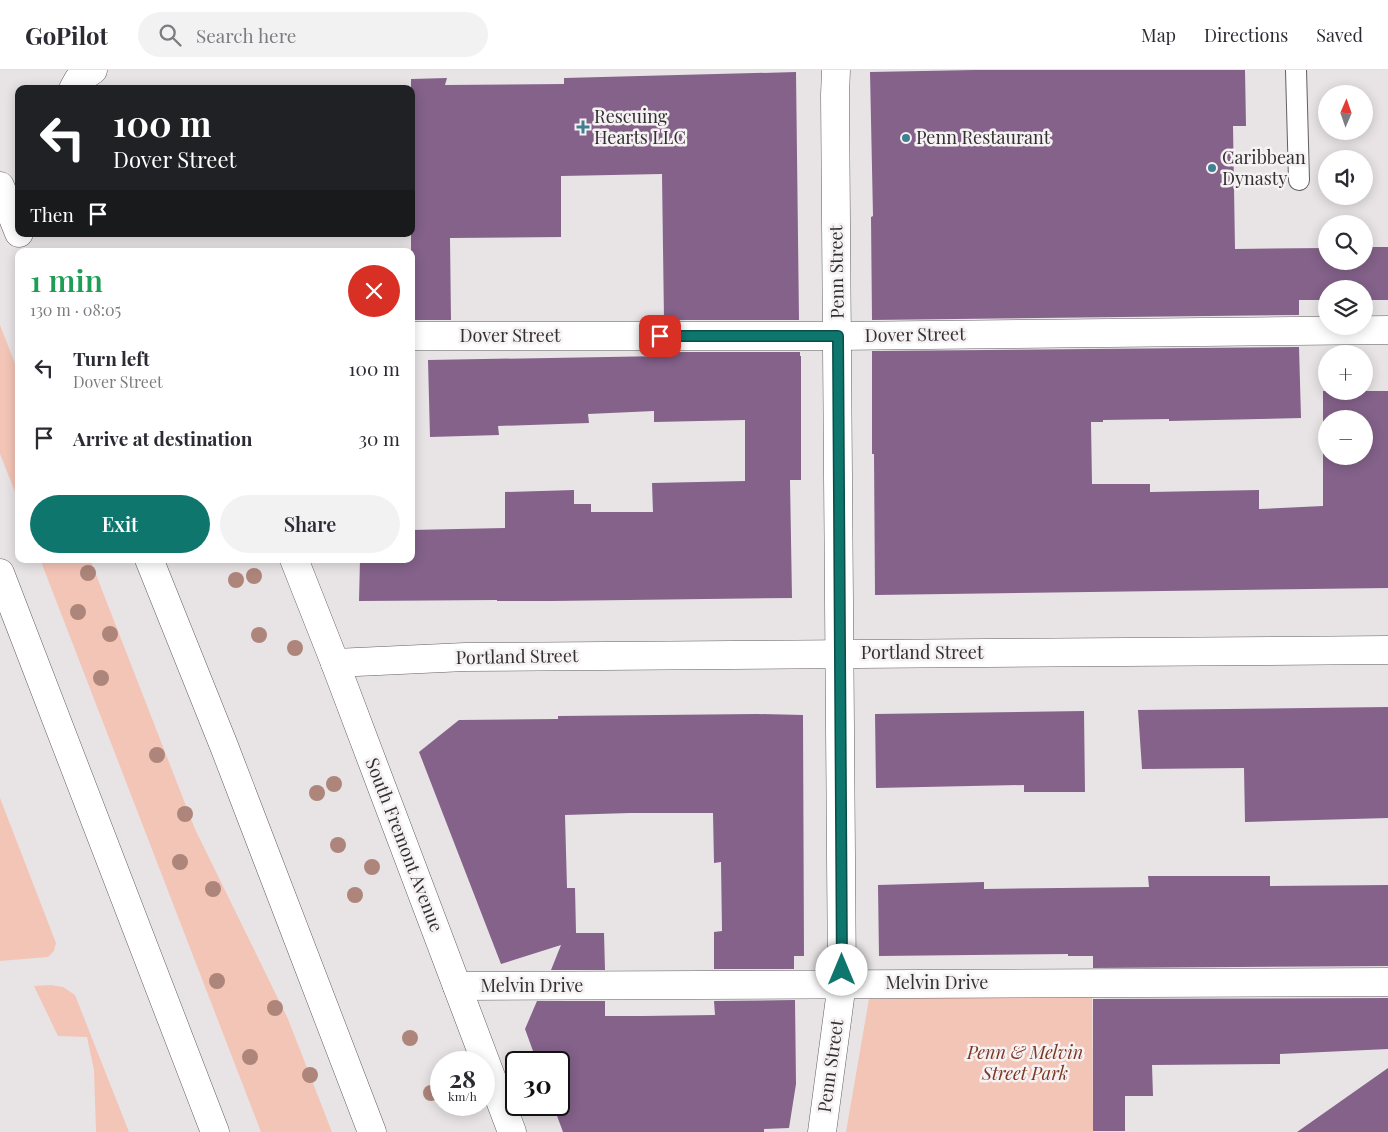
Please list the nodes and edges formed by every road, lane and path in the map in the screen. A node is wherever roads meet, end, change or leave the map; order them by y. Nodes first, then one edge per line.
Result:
1 (93, 70) edge
2 (836, 70) edge
3 (1296, 70) edge
4 (75, 85) edge
5 (1299, 180) dead end
6 (0, 186) edge
7 (15, 224) edge
8 (1388, 330) edge
9 (415, 336) edge
10 (838, 336) junction
11 (151, 563) edge
12 (296, 563) edge
13 (0, 573) edge
14 (1388, 650) edge
15 (840, 654) junction
16 (335, 663) junction
17 (1388, 982) edge
18 (842, 983) junction
19 (457, 986) junction
20 (215, 1132) edge
21 (372, 1132) edge
22 (512, 1132) edge
23 (822, 1132) edge

1 - 4 street
2 - 10 street, Penn Street
3 - 5 lane
6 - 7 street
8 - 10 street, Dover Street
9 - 10 street, Dover Street
10 - 15 street, Penn Street
11 - 21 street
12 - 16 street, South Fremont Avenue
13 - 20 street
14 - 15 street, Portland Street
15 - 16 street, Portland Street
15 - 18 street, Penn Street
16 - 19 street, South Fremont Avenue
17 - 18 street, Melvin Drive
18 - 19 street, Melvin Drive
18 - 23 street, Penn Street
19 - 22 street, South Fremont Avenue

